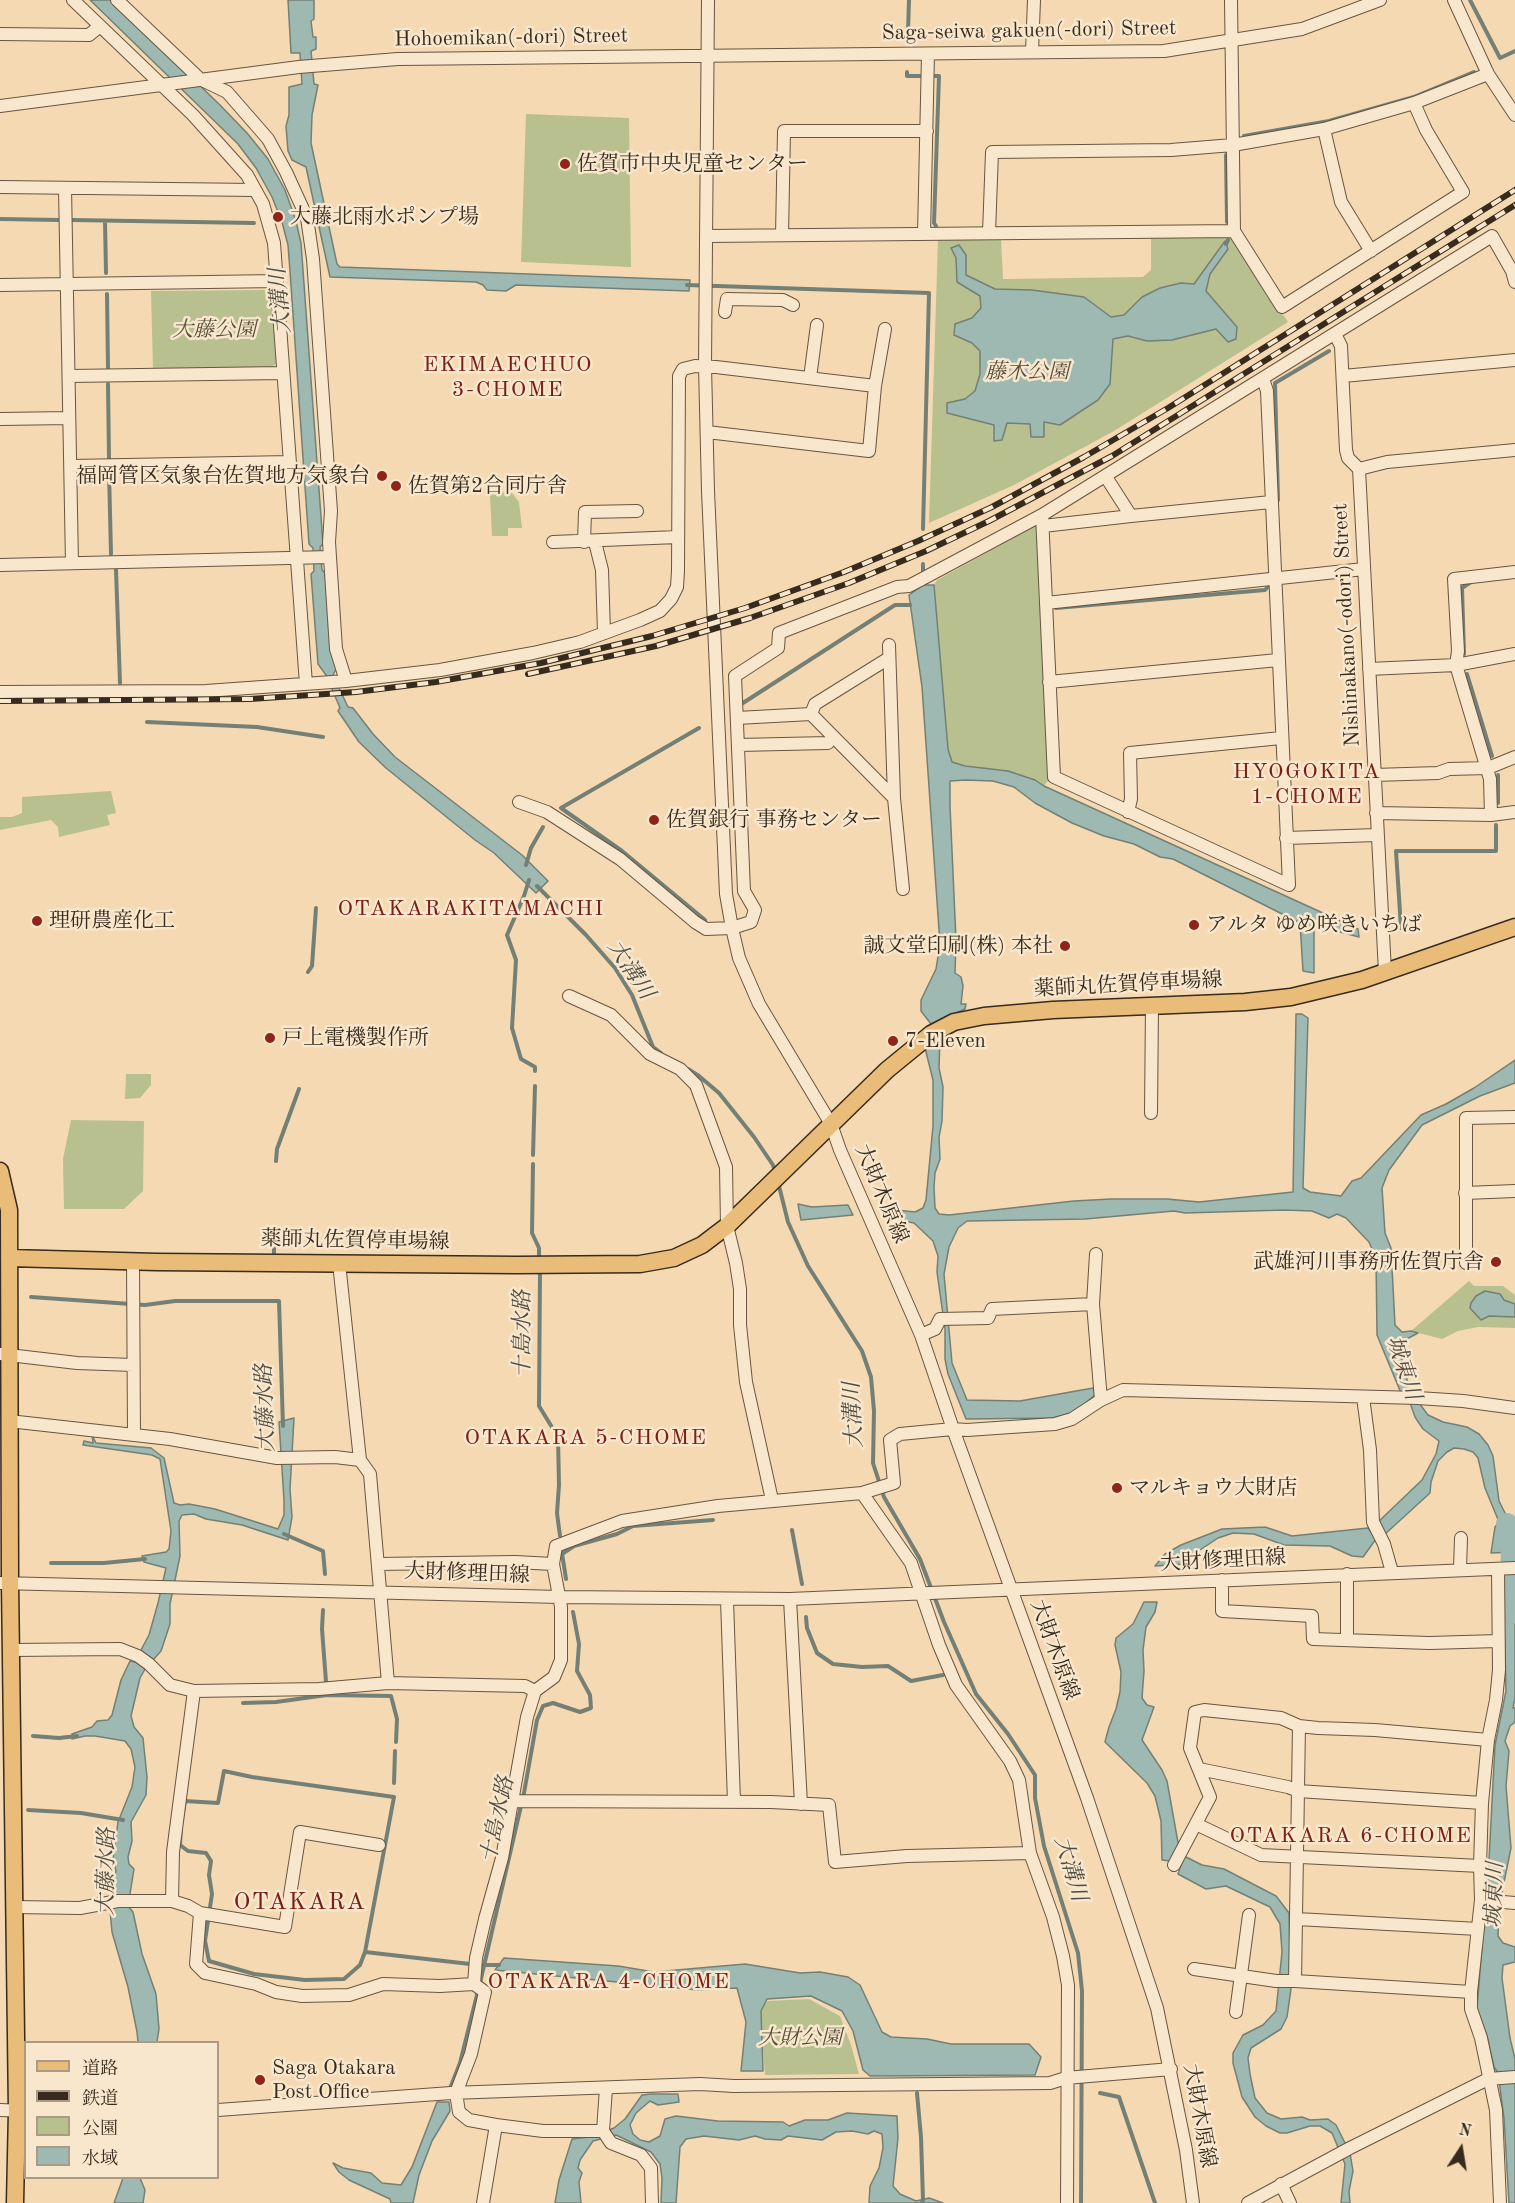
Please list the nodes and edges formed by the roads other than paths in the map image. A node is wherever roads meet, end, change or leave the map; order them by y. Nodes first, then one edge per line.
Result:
1 (74, 0) edge
2 (117, 0) edge
3 (708, 0) edge
4 (1034, 0) edge
5 (1231, 0) edge
6 (1380, 0) edge
7 (1454, 0) edge
8 (100, 26) junction
9 (0, 34) edge
10 (1230, 40) junction
11 (1032, 52) junction
12 (928, 54) junction
13 (709, 55) junction
14 (1488, 74) junction
15 (197, 80) junction
16 (166, 85) junction
17 (1414, 104) junction
18 (0, 106) edge
19 (1515, 115) edge
20 (1324, 129) junction
21 (927, 131) junction
22 (1233, 146) junction
23 (0, 187) edge
24 (65, 188) junction
25 (255, 190) junction
26 (1234, 231) junction
27 (989, 233) junction
28 (924, 234) junction
29 (782, 235) junction
30 (706, 236) junction
31 (1371, 251) junction
32 (277, 281) junction
33 (1515, 282) edge
34 (67, 284) junction
35 (0, 285) edge
36 (706, 296) junction
37 (726, 299) junction
38 (793, 305) dead end
39 (725, 312) dead end
40 (817, 325) dead end
41 (885, 329) dead end
42 (1335, 334) junction
43 (1515, 360) edge
44 (705, 366) junction
45 (283, 373) junction
46 (69, 376) junction
47 (1342, 376) junction
48 (810, 378) junction
49 (1263, 379) junction
50 (875, 386) junction
51 (69, 418) junction
52 (0, 419) edge
53 (707, 432) junction
54 (1515, 450) edge
55 (290, 462) junction
56 (71, 466) junction
57 (1359, 469) junction
58 (1106, 477) junction
59 (1271, 502) junction
60 (638, 511) dead end
61 (1131, 516) junction
62 (1042, 520) junction
63 (678, 537) junction
64 (553, 542) dead end
65 (590, 542) junction
66 (327, 557) junction
67 (297, 558) junction
68 (72, 563) junction
69 (0, 565) edge
70 (1364, 569) junction
71 (1515, 572) edge
72 (1275, 580) junction
73 (1046, 603) junction
74 (604, 633) junction
75 (1515, 654) edge
76 (1278, 660) junction
77 (1456, 665) junction
78 (1369, 669) junction
79 (346, 681) junction
80 (1049, 682) junction
81 (306, 684) junction
82 (0, 692) edge
83 (811, 714) junction
84 (737, 718) junction
85 (1281, 738) junction
86 (828, 743) dead end
87 (738, 745) junction
88 (1515, 757) edge
89 (1488, 768) junction
90 (1374, 775) junction
91 (894, 798) junction
92 (519, 802) dead end
93 (1128, 812) junction
94 (1515, 812) edge
95 (1376, 813) junction
96 (1491, 815) junction
97 (1377, 835) junction
98 (1286, 838) junction
99 (903, 889) dead end
100 (1515, 927) edge
101 (732, 928) junction
102 (1384, 972) junction
103 (569, 996) dead end
104 (1152, 1005) junction
105 (1151, 1113) dead end
106 (1515, 1117) edge
107 (831, 1124) junction
108 (0, 1172) edge
109 (1515, 1191) edge
110 (1465, 1193) junction
111 (727, 1226) junction
112 (1096, 1254) dead end
113 (9, 1258) junction
114 (133, 1260) junction
115 (339, 1263) junction
116 (1466, 1263) dead end
117 (1093, 1304) junction
118 (921, 1335) junction
119 (5, 1355) edge
120 (133, 1365) junction
121 (1363, 1397) junction
122 (1101, 1400) junction
123 (1515, 1408) edge
124 (9, 1421) junction
125 (953, 1429) junction
126 (134, 1435) junction
127 (360, 1460) junction
128 (5, 1483) edge
129 (862, 1493) junction
130 (772, 1500) junction
131 (1461, 1538) dead end
132 (378, 1564) junction
133 (553, 1564) junction
134 (1515, 1568) edge
135 (1460, 1569) junction
136 (1498, 1569) junction
137 (1392, 1572) junction
138 (1347, 1574) junction
139 (1222, 1580) junction
140 (5, 1583) edge
141 (381, 1591) junction
142 (1012, 1591) junction
143 (922, 1594) junction
144 (560, 1597) junction
145 (727, 1599) junction
146 (790, 1599) junction
147 (1347, 1640) junction
148 (1498, 1641) junction
149 (11, 1650) junction
150 (388, 1683) junction
151 (535, 1690) junction
152 (194, 1691) junction
153 (1299, 1726) junction
154 (1488, 1740) junction
155 (1199, 1769) junction
156 (1298, 1791) junction
157 (513, 1801) junction
158 (734, 1802) junction
159 (1482, 1803) junction
160 (801, 1804) junction
161 (1196, 1824) junction
162 (379, 1845) dead end
163 (1030, 1853) junction
164 (1297, 1856) junction
165 (1174, 1865) dead end
166 (1480, 1866) junction
167 (7, 1869) edge
168 (1481, 1900) junction
169 (172, 1901) junction
170 (1510, 1903) edge
171 (14, 1907) junction
172 (206, 1914) junction
173 (1249, 1915) dead end
174 (1297, 1918) junction
175 (1478, 1929) junction
176 (1194, 1969) dead end
177 (1240, 1976) junction
178 (1295, 1982) junction
179 (474, 1984) junction
180 (1471, 1992) junction
181 (1236, 2012) dead end
182 (1171, 2069) junction
183 (1066, 2078) junction
184 (1515, 2078) edge
185 (1491, 2079) junction
186 (606, 2088) junction
187 (456, 2093) junction
188 (219, 2110) edge
189 (14, 2111) edge
190 (496, 2125) junction
191 (605, 2135) junction
192 (1281, 2184) junction
193 (15, 2203) edge
194 (483, 2203) edge
195 (652, 2203) edge
196 (1067, 2203) edge
197 (1193, 2203) edge
198 (1248, 2203) edge
199 (1290, 2203) edge
200 (1500, 2203) edge

1 - 8 street
2 - 15 street
3 - 13 street, 大財木原線
4 - 11 street
5 - 10 street
6 - 10 street, Saga-seiwa gakuen(-dori) Street
7 - 14 street
8 - 9 street
8 - 16 street
10 - 11 street, Saga-seiwa gakuen(-dori) Street
10 - 22 street
11 - 12 street, Saga-seiwa gakuen(-dori) Street
12 - 13 street, Saga-seiwa gakuen(-dori) Street
12 - 21 street
13 - 15 street, Hohoemikan(-dori) Street
13 - 30 street, 大財木原線
14 - 17 street
14 - 19 street
15 - 16 street
15 - 66 street
16 - 18 street
16 - 25 street
17 - 20 street
17 - 31 street
20 - 22 street
20 - 31 street
21 - 28 street
21 - 29 street
22 - 26 street
22 - 27 street
23 - 24 street
24 - 25 street
24 - 34 street
25 - 32 street
26 - 27 street
26 - 31 street
27 - 28 street
28 - 29 street
29 - 30 street
30 - 36 street, 大財木原線
32 - 34 street
32 - 45 street
33 - 42 street
34 - 35 street
34 - 46 street
36 - 37 street
36 - 44 street, 大財木原線
37 - 38 street
37 - 39 street
40 - 48 street
41 - 50 street
42 - 47 street
42 - 49 street
43 - 47 street
44 - 48 street
44 - 53 street, 大財木原線
44 - 63 street
45 - 46 street
45 - 55 street
46 - 51 street
47 - 57 street
48 - 50 street
49 - 58 street
49 - 59 street
50 - 53 street
51 - 52 street
51 - 56 street
53 - 101 street, 大財木原線
54 - 57 street
55 - 56 street
55 - 67 street
56 - 68 street
57 - 70 street, Nishinakano(-odori) Street
58 - 61 street
58 - 62 street
59 - 61 street
59 - 72 street
60 - 65 street
61 - 62 street
62 - 73 street
62 - 84 street
63 - 65 street
63 - 74 street
64 - 65 street
65 - 74 street
66 - 67 street
66 - 79 street
67 - 68 street
67 - 81 street
68 - 69 street
70 - 72 street
70 - 78 street, Nishinakano(-odori) Street
71 - 77 street
72 - 73 street
72 - 76 street
73 - 80 street
74 - 79 street
75 - 77 street
76 - 80 street
76 - 85 street
77 - 78 street
77 - 89 street
78 - 90 street, Nishinakano(-odori) Street
79 - 81 street
80 - 93 street
81 - 82 street
83 - 84 street
83 - 91 street
83 - 91 street
84 - 87 street
85 - 93 street
85 - 98 street
86 - 87 street
87 - 101 street
88 - 89 street
89 - 90 street
89 - 96 street
90 - 95 street, Nishinakano(-odori) Street
91 - 99 street
92 - 101 street
93 - 98 street
94 - 96 street
95 - 96 street
95 - 97 street, Nishinakano(-odori) Street
97 - 98 street
97 - 102 street, Nishinakano(-odori) Street
100 - 102 main road, 薬師丸佐賀停車場線
101 - 107 street, 大財木原線
102 - 104 main road, 薬師丸佐賀停車場線
103 - 111 street
104 - 105 street
104 - 107 main road, 薬師丸佐賀停車場線
106 - 110 street
107 - 111 main road, 薬師丸佐賀停車場線
107 - 118 street, 大財木原線
108 - 113 main road
109 - 110 street
110 - 116 street
111 - 115 main road, 薬師丸佐賀停車場線
111 - 130 street
112 - 117 street
113 - 114 main road, 薬師丸佐賀停車場線
113 - 119 main road
114 - 115 main road, 薬師丸佐賀停車場線
114 - 120 street
115 - 127 street
117 - 118 street
117 - 122 street
118 - 125 street, 大財木原線
119 - 120 street
119 - 124 main road
120 - 126 street
121 - 122 street
121 - 123 street
121 - 137 street
122 - 125 street
124 - 126 street
124 - 128 main road
125 - 129 street
125 - 142 street, 大財木原線
126 - 127 street
127 - 132 street
128 - 140 main road
129 - 130 street
129 - 143 street
130 - 133 street
131 - 135 street
132 - 133 street
132 - 141 street
133 - 144 street
134 - 136 street, 大財修理田線
135 - 136 street, 大財修理田線
135 - 137 street, 大財修理田線
136 - 148 street
137 - 138 street, 大財修理田線
138 - 139 street, 大財修理田線
138 - 147 street
139 - 142 street, 大財修理田線
139 - 147 street
140 - 141 street, 大財修理田線
140 - 149 main road
141 - 144 street, 大財修理田線
141 - 150 street
142 - 143 street, 大財修理田線
142 - 182 street, 大財木原線
143 - 146 street, 大財修理田線
143 - 163 street
144 - 145 street, 大財修理田線
144 - 151 street
145 - 146 street, 大財修理田線
145 - 158 street
146 - 160 street
147 - 148 street
148 - 154 street
149 - 152 street
149 - 167 main road
150 - 151 street
150 - 152 street
151 - 157 street
152 - 169 street
153 - 154 street
153 - 155 street
153 - 156 street
154 - 159 street
155 - 156 street
155 - 161 street
156 - 159 street
156 - 164 street
157 - 158 street
157 - 179 street
158 - 160 street
159 - 166 street
160 - 163 street
161 - 164 street
161 - 165 street
162 - 172 street
163 - 183 street
164 - 166 street
164 - 174 street
166 - 168 street
167 - 171 main road
168 - 170 street
168 - 175 street
169 - 171 street
169 - 172 street
171 - 189 main road
172 - 179 street
173 - 177 street
174 - 175 street
174 - 178 street
175 - 180 street
176 - 177 street
177 - 178 street
177 - 181 street
178 - 180 street
179 - 187 street
180 - 185 street
182 - 183 street
182 - 197 street, 大財木原線
183 - 186 street
183 - 196 street
184 - 185 street
185 - 192 street
185 - 200 street
186 - 187 street
186 - 191 street
187 - 188 street
187 - 190 street
189 - 193 main road
190 - 191 street
190 - 194 street
191 - 195 street
192 - 198 street
192 - 199 street

